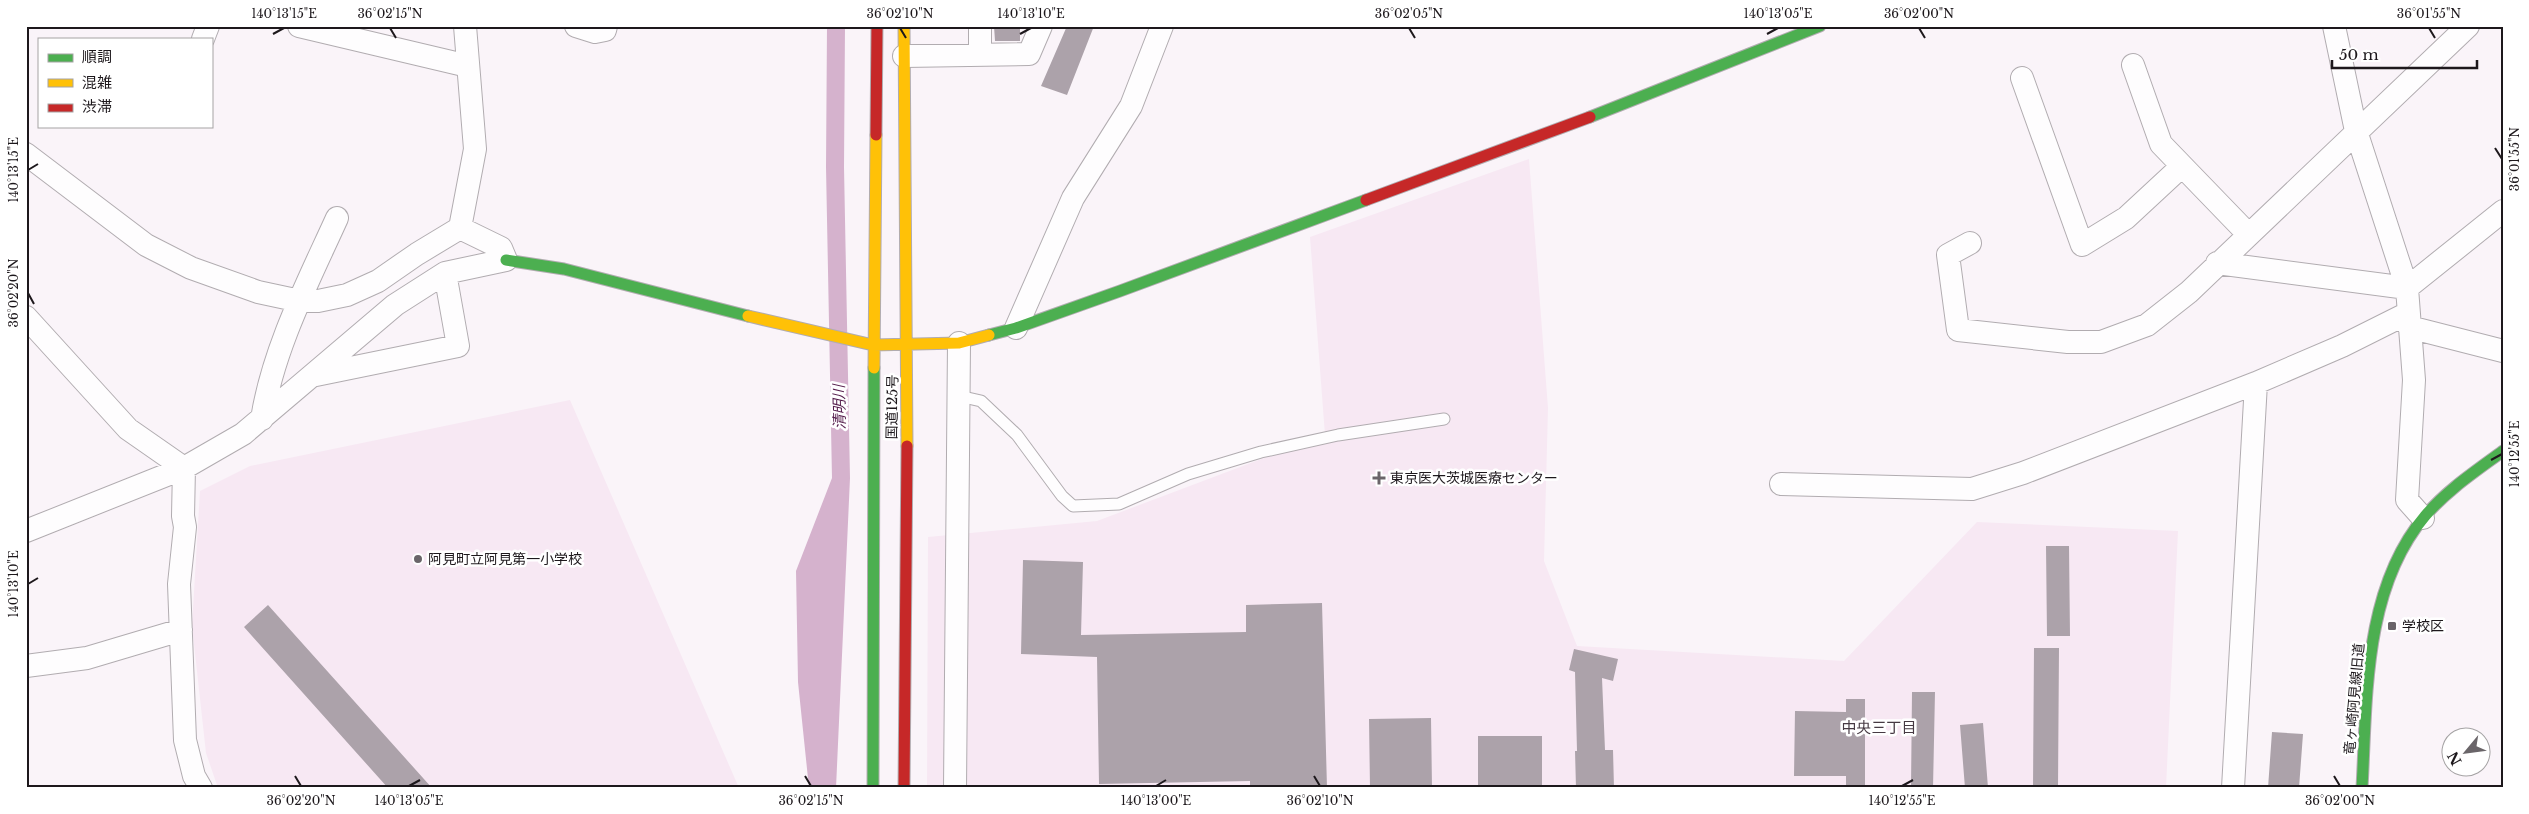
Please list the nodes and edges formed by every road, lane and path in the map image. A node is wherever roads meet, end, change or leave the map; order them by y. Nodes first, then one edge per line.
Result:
1 (208, 26) edge
2 (299, 26) edge
3 (465, 26) edge
4 (576, 26) edge
5 (606, 26) edge
6 (876, 26) edge
7 (904, 26) edge
8 (980, 26) edge
9 (1041, 26) edge
10 (1162, 26) edge
11 (1820, 26) edge
12 (2334, 26) edge
13 (2468, 26) edge
14 (203, 38) edge
15 (980, 54) junction
16 (904, 56) junction
17 (2133, 65) dead end
18 (468, 66) junction
19 (2022, 78) dead end
20 (2356, 131) junction
21 (26, 154) edge
22 (2180, 167) junction
23 (2503, 211) edge
24 (336, 218) dead end
25 (460, 228) junction
26 (2248, 234) junction
27 (1970, 243) dead end
28 (506, 260) junction
29 (2218, 263) junction
30 (445, 272) junction
31 (2407, 288) junction
32 (300, 301) junction
33 (26, 317) edge
34 (2409, 320) junction
35 (1016, 328) junction
36 (959, 343) junction
37 (873, 345) junction
38 (908, 346) junction
39 (2503, 351) edge
40 (313, 376) junction
41 (2256, 383) junction
42 (958, 396) junction
43 (262, 419) junction
44 (1444, 419) dead end
45 (2503, 451) edge
46 (184, 468) junction
47 (1781, 484) dead end
48 (2423, 518) junction
49 (26, 531) edge
50 (181, 630) junction
51 (26, 666) edge
52 (201, 788) edge
53 (873, 788) edge
54 (904, 788) edge
55 (955, 788) edge
56 (2233, 788) edge
57 (2362, 788) edge

1 - 14 street
2 - 18 street
3 - 18 street
4 - 5 street
6 - 37 main road, 国道125号
7 - 16 main road, 国道125号
8 - 15 street
9 - 15 street
10 - 35 street
11 - 35 main road
12 - 20 street
13 - 20 street
15 - 16 street
16 - 38 main road, 国道125号
17 - 22 street
18 - 25 street
19 - 22 street
20 - 26 street
20 - 31 street
21 - 32 street
22 - 26 street
23 - 31 street
24 - 32 street
25 - 28 street
25 - 32 street
26 - 29 street
27 - 29 street
28 - 30 street
28 - 37 main road
29 - 31 street
30 - 40 street
30 - 40 street
31 - 34 street
32 - 43 street
33 - 46 street
34 - 39 street
34 - 41 street
34 - 48 street
35 - 36 main road
36 - 38 main road
36 - 42 street
37 - 38 main road
37 - 53 main road, 国道125号
38 - 54 main road, 国道125号
40 - 43 street
41 - 47 street
41 - 56 street
42 - 44 lane
42 - 55 street
43 - 46 street
45 - 48 main road, 竜ヶ崎阿見線旧道
46 - 49 street
46 - 50 street
48 - 57 main road, 竜ヶ崎阿見線旧道
50 - 51 street
50 - 52 street

